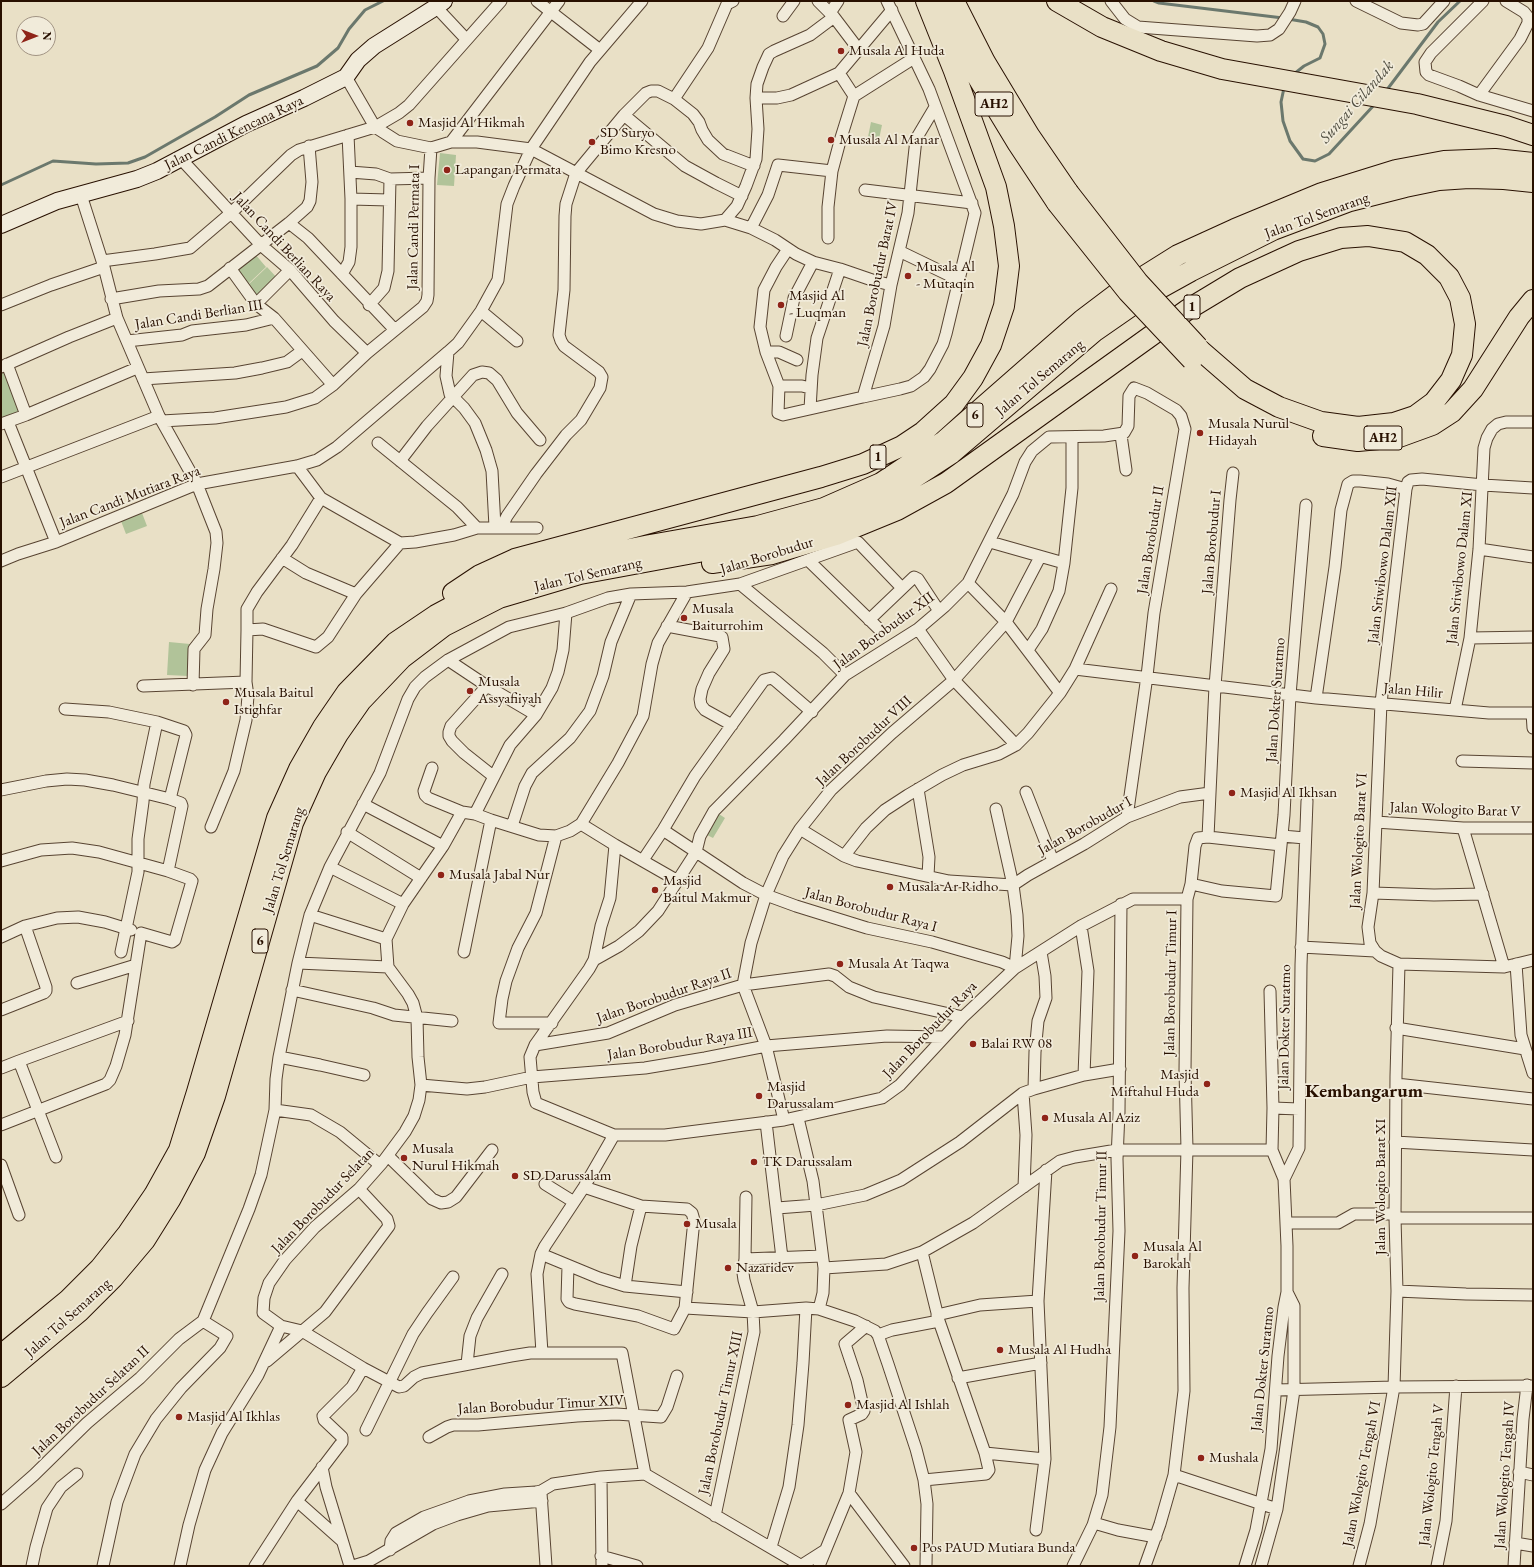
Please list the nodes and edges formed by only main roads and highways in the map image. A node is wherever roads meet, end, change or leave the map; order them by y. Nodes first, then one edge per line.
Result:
1 (926, 1) edge
2 (939, 1) edge
3 (954, 1) edge
4 (1057, 1) edge
5 (1533, 135) edge
6 (1533, 163) edge
7 (1533, 182) edge
8 (1063, 197) junction
9 (1533, 300) edge
10 (1196, 355) junction
11 (580, 574) junction
12 (396, 642) junction
13 (1, 1355) edge
14 (1, 1377) edge

1 - 12 highway, 1
2 - 8 highway, AH2
3 - 8 highway, 1
4 - 5 highway
6 - 12 highway, Jalan Tol Semarang / 6
7 - 11 highway, Jalan Tol Semarang / 6
8 - 10 highway, 1, bridge
9 - 10 highway, AH2
10 - 11 highway, 1
11 - 14 highway, Jalan Tol Semarang / 6
12 - 13 highway, Jalan Tol Semarang / 6

